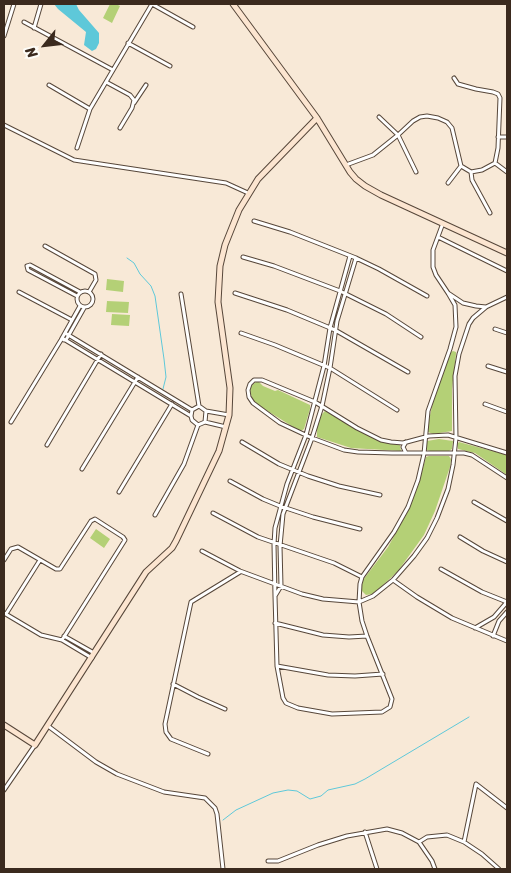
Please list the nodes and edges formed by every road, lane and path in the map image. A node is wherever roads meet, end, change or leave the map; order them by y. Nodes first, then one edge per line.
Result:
1 (14, 4) edge
2 (40, 4) edge
3 (152, 4) edge
4 (233, 4) edge
5 (24, 22) dead end
6 (193, 27) dead end
7 (34, 28) junction
8 (4, 36) edge
9 (128, 43) junction
10 (170, 66) dead end
11 (113, 70) junction
12 (454, 78) dead end
13 (106, 82) junction
14 (49, 85) dead end
15 (146, 85) dead end
16 (132, 97) junction
17 (138, 97) junction
18 (134, 103) junction
19 (90, 109) junction
20 (379, 117) dead end
21 (318, 118) junction
22 (4, 125) edge
23 (120, 128) dead end
24 (398, 135) junction
25 (498, 137) junction
26 (507, 137) edge
27 (77, 148) dead end
28 (495, 163) junction
29 (346, 165) junction
30 (461, 166) junction
31 (416, 172) dead end
32 (472, 172) junction
33 (507, 172) edge
34 (448, 183) dead end
35 (248, 193) junction
36 (490, 213) dead end
37 (254, 221) dead end
38 (444, 223) junction
39 (438, 237) junction
40 (46, 246) dead end
41 (507, 253) edge
42 (350, 256) junction
43 (243, 257) dead end
44 (356, 258) junction
45 (507, 271) edge
46 (340, 291) junction
47 (19, 292) dead end
48 (80, 292) junction
49 (89, 292) junction
50 (448, 293) junction
51 (181, 294) dead end
52 (235, 294) dead end
53 (345, 294) junction
54 (77, 296) junction
55 (427, 296) dead end
56 (507, 297) edge
57 (82, 307) junction
58 (486, 307) junction
59 (72, 320) junction
60 (330, 328) junction
61 (495, 329) dead end
62 (335, 330) junction
63 (241, 333) dead end
64 (507, 333) edge
65 (67, 334) junction
66 (422, 337) dead end
67 (63, 339) junction
68 (452, 344) junction
69 (462, 345) junction
70 (450, 349) junction
71 (101, 354) junction
72 (459, 354) junction
73 (98, 359) junction
74 (324, 366) junction
75 (488, 366) dead end
76 (330, 368) junction
77 (408, 372) dead end
78 (507, 372) edge
79 (138, 377) junction
80 (135, 382) junction
81 (315, 402) junction
82 (172, 404) junction
83 (485, 404) dead end
84 (199, 406) junction
85 (322, 406) junction
86 (192, 410) junction
87 (397, 410) dead end
88 (206, 412) junction
89 (507, 412) edge
90 (229, 415) junction
91 (191, 416) junction
92 (10, 422) dead end
93 (205, 422) junction
94 (198, 425) junction
95 (226, 427) junction
96 (306, 435) junction
97 (424, 437) junction
98 (312, 438) junction
99 (456, 438) junction
100 (242, 442) dead end
101 (407, 442) junction
102 (47, 445) dead end
103 (455, 452) junction
104 (507, 453) edge
105 (406, 454) junction
106 (424, 454) junction
107 (82, 469) dead end
108 (293, 470) junction
109 (298, 472) junction
110 (507, 478) edge
111 (230, 480) dead end
112 (119, 492) dead end
113 (380, 495) dead end
114 (474, 502) dead end
115 (280, 506) junction
116 (285, 508) junction
117 (212, 513) dead end
118 (155, 516) dead end
119 (507, 521) edge
120 (360, 529) dead end
121 (460, 537) dead end
122 (274, 544) junction
123 (280, 546) junction
124 (202, 551) dead end
125 (4, 560) edge
126 (40, 560) junction
127 (507, 562) edge
128 (441, 569) dead end
129 (240, 571) junction
130 (362, 577) junction
131 (393, 580) junction
132 (275, 584) junction
133 (281, 586) junction
134 (276, 596) junction
135 (359, 602) junction
136 (507, 602) edge
137 (507, 612) edge
138 (5, 614) edge
139 (275, 623) junction
140 (474, 628) junction
141 (64, 636) junction
142 (367, 636) junction
143 (493, 636) junction
144 (62, 640) junction
145 (507, 641) edge
146 (93, 655) junction
147 (278, 666) junction
148 (383, 674) junction
149 (174, 684) junction
150 (225, 709) dead end
151 (4, 725) edge
152 (48, 726) junction
153 (35, 745) junction
154 (208, 754) dead end
155 (4, 790) edge
156 (507, 808) edge
157 (366, 832) junction
158 (419, 842) junction
159 (464, 842) junction
160 (268, 861) dead end
161 (223, 869) edge
162 (377, 869) edge
163 (435, 869) edge
164 (499, 869) edge

1 - 8 street
2 - 7 street
3 - 6 street
3 - 9 street
4 - 21 street
5 - 7 street
7 - 11 street
9 - 10 street
9 - 11 street
11 - 13 street
12 - 25 street
13 - 16 street
13 - 19 street
14 - 19 street
15 - 17 street
16 - 17 street
16 - 18 street
17 - 18 street
18 - 23 street
19 - 27 street
20 - 24 street
21 - 29 street
21 - 35 street
22 - 35 street
24 - 29 street
24 - 30 street
24 - 31 street
25 - 26 street
25 - 28 street
28 - 32 street
28 - 33 street
29 - 38 street
30 - 32 street
30 - 34 street
32 - 36 street
35 - 90 street
37 - 42 street
38 - 39 street
38 - 41 street
39 - 45 street
39 - 50 street
40 - 49 street
42 - 44 street
42 - 46 street
43 - 46 street
44 - 53 street
44 - 55 street
46 - 53 street
46 - 60 street
47 - 59 street
48 - 49 street
48 - 54 street
48 - 54 street
49 - 57 street
50 - 58 street
50 - 68 street
51 - 84 street
52 - 60 street
53 - 62 street
53 - 66 street
54 - 57 street
56 - 58 street
57 - 59 street
57 - 65 street
58 - 69 street
59 - 65 street
60 - 62 street
60 - 74 street
61 - 64 street
62 - 76 street
62 - 77 street
63 - 74 street
65 - 67 street
65 - 71 street
67 - 73 street
67 - 92 street
68 - 69 street
68 - 70 street
69 - 72 street
70 - 72 street
70 - 97 street
71 - 73 street
71 - 79 street
72 - 99 street
73 - 80 street
73 - 102 street
74 - 76 street
74 - 81 street
75 - 78 street
76 - 85 street
76 - 87 street
79 - 80 street
79 - 86 street
80 - 82 street
80 - 107 street
81 - 85 street
81 - 96 street
81 - 96 street
82 - 91 street
82 - 112 street
83 - 89 street
84 - 86 street
84 - 88 street
85 - 98 street
85 - 101 street
86 - 91 street
88 - 90 street
88 - 93 street
90 - 95 street
91 - 94 street
93 - 94 street
93 - 95 street
94 - 118 street
95 - 146 street
96 - 98 street
96 - 108 street
97 - 99 street
97 - 101 street
97 - 106 street
98 - 105 street
98 - 109 street
99 - 103 street
99 - 104 street
100 - 108 street
101 - 105 street
103 - 106 street
103 - 110 street
103 - 131 street
105 - 106 street
106 - 130 street
108 - 109 street
108 - 115 street
109 - 113 street
109 - 116 street
111 - 115 street
114 - 119 street
115 - 116 street
115 - 122 street
116 - 120 street
116 - 123 street
117 - 122 street
121 - 127 street
122 - 123 street
122 - 132 street
123 - 130 street
123 - 133 street
124 - 129 street
125 - 126 street
126 - 138 street
126 - 141 street
128 - 136 street
129 - 132 street
129 - 149 street
130 - 135 street
131 - 135 street
131 - 140 street
132 - 133 street
132 - 134 street
133 - 134 street
133 - 135 street
134 - 139 street
135 - 142 street
136 - 140 street
137 - 143 street
138 - 144 street
139 - 142 street
139 - 147 street
140 - 143 street
141 - 144 street
141 - 146 street
142 - 148 street
143 - 145 street
144 - 146 street
146 - 152 street
147 - 148 street
147 - 148 street
149 - 150 street
149 - 154 street
151 - 153 street
152 - 153 street
152 - 161 street
153 - 155 street
156 - 159 street
157 - 158 street
157 - 160 street
157 - 162 street
158 - 159 street
158 - 163 street
159 - 164 street

